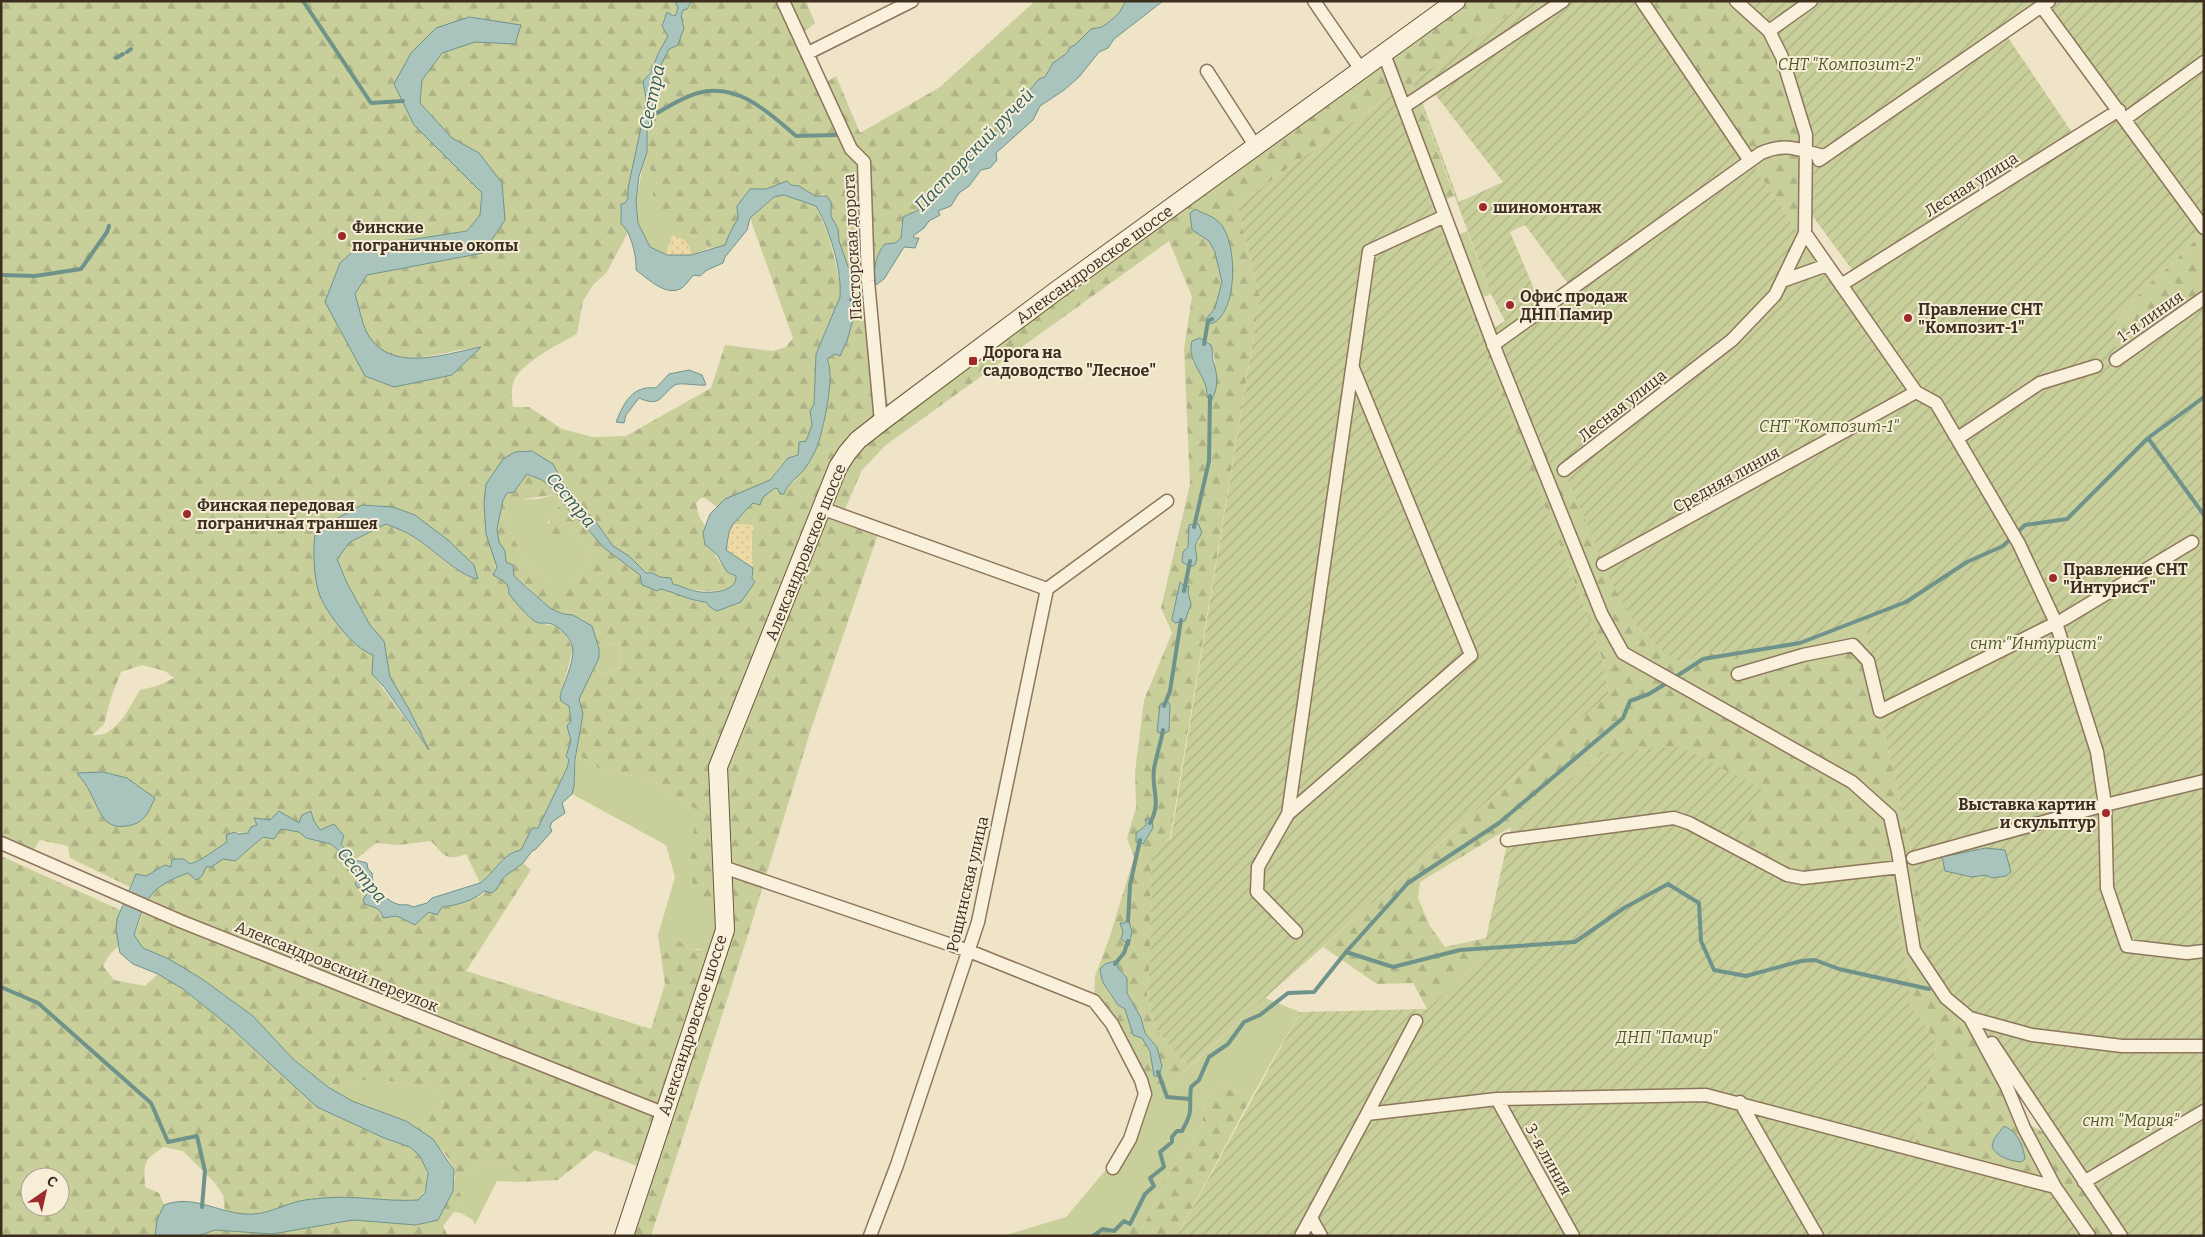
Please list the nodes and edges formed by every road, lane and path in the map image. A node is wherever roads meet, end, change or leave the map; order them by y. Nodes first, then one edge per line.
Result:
1 (783, 1) edge
2 (1314, 1) edge
3 (1456, 1) edge
4 (1563, 1) edge
5 (1642, 1) edge
6 (1736, 1) edge
7 (1811, 1) edge
8 (908, 3) edge
9 (2046, 4) edge
10 (1769, 31) junction
11 (808, 53) junction
12 (1384, 54) junction
13 (2204, 62) edge
14 (1362, 70) junction
15 (1207, 71) dead end
16 (1405, 106) junction
17 (2122, 115) junction
18 (1256, 147) junction
19 (1806, 152) junction
20 (1824, 156) junction
21 (1750, 160) junction
22 (1806, 168) junction
23 (1445, 216) junction
24 (2204, 228) edge
25 (1805, 233) junction
26 (1827, 265) junction
27 (1782, 281) junction
28 (1841, 285) junction
29 (2204, 298) edge
30 (1493, 345) junction
31 (2116, 360) dead end
32 (2096, 366) dead end
33 (1353, 368) junction
34 (1916, 392) junction
35 (881, 422) junction
36 (1958, 438) junction
37 (1564, 470) dead end
38 (1167, 501) dead end
39 (821, 508) junction
40 (2192, 542) dead end
41 (1603, 564) dead end
42 (1047, 588) junction
43 (2056, 623) junction
44 (1738, 674) dead end
45 (2204, 781) edge
46 (2105, 805) junction
47 (1288, 814) junction
48 (1507, 840) dead end
49 (1, 843) edge
50 (1913, 858) dead end
51 (723, 867) junction
52 (1900, 867) junction
53 (1296, 932) dead end
54 (968, 951) junction
55 (2204, 951) edge
56 (1973, 1019) junction
57 (1416, 1020) dead end
58 (2204, 1046) edge
59 (1496, 1099) junction
60 (1740, 1102) junction
61 (2204, 1111) edge
62 (664, 1113) junction
63 (1367, 1114) junction
64 (1113, 1168) dead end
65 (2084, 1182) junction
66 (2055, 1187) junction
67 (1311, 1218) junction
68 (624, 1236) edge
69 (870, 1236) edge
70 (1302, 1236) edge
71 (1321, 1236) edge
72 (1573, 1236) edge
73 (1817, 1236) edge
74 (2089, 1236) edge
75 (2122, 1236) edge

1 - 11 street, Пасторская дорога
2 - 14 street
3 - 12 street, Александровское шоссе
4 - 16 street
5 - 21 street
6 - 10 street
7 - 10 street
8 - 11 street
9 - 17 street
9 - 20 street
10 - 19 street
11 - 35 street, Пасторская дорога
12 - 14 street, Александровское шоссе
12 - 16 street
13 - 17 street, Лесная улица
14 - 18 street, Александровское шоссе
15 - 18 street
16 - 23 street
17 - 24 street
17 - 28 street, Лесная улица
18 - 35 street, Александровское шоссе
19 - 20 street
19 - 21 street
19 - 22 street
20 - 22 street
21 - 30 street
22 - 25 street
23 - 30 street
23 - 33 street
25 - 26 street
25 - 27 street, Лесная улица
26 - 27 street
26 - 28 street
27 - 37 street, Лесная улица
28 - 34 street
29 - 31 street, 1-я линия
30 - 52 street
32 - 36 street
33 - 47 street
33 - 47 street
34 - 36 street
34 - 41 street, Средняя линия
35 - 39 street, Александровское шоссе
36 - 43 street
38 - 42 street
39 - 42 street
39 - 51 street, Александровское шоссе
40 - 43 street
42 - 54 street, Рощинская улица
43 - 44 street
43 - 46 street
45 - 46 street
46 - 50 street
46 - 55 street
47 - 53 street
48 - 52 street
49 - 62 street, Александровский переулок
51 - 54 street
51 - 62 street, Александровское шоссе
52 - 56 street
54 - 64 street
54 - 69 street, Рощинская улица
56 - 58 street
56 - 65 street
56 - 66 street
57 - 63 street
59 - 60 street
59 - 63 street
59 - 72 street, 3-я линия
60 - 66 street
60 - 73 street
61 - 65 street
62 - 68 street, Александровское шоссе
63 - 67 street
65 - 75 street
66 - 74 street
67 - 70 street
67 - 71 street

